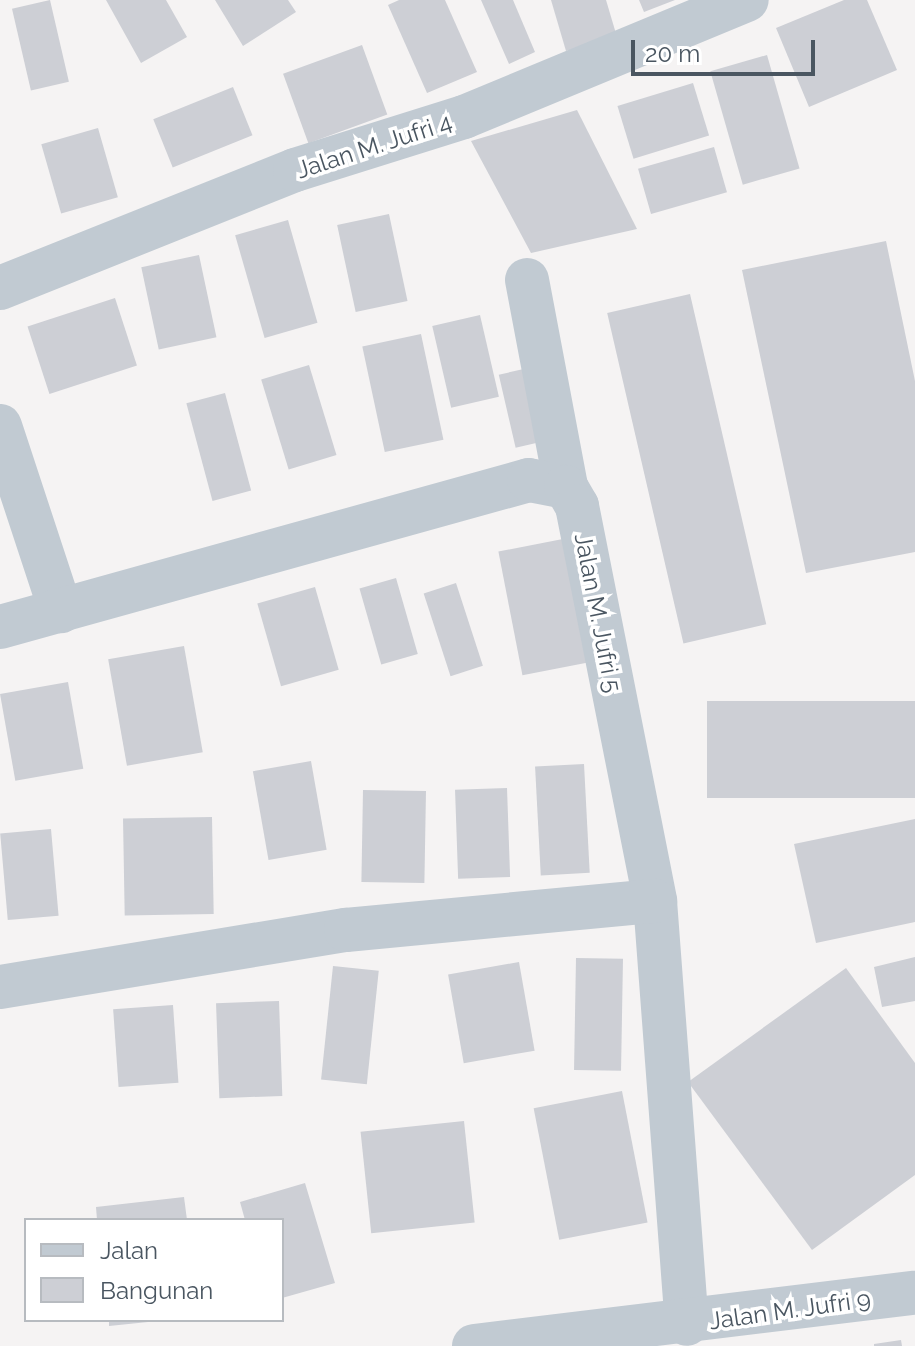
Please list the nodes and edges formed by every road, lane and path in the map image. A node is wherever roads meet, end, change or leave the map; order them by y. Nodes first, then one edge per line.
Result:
1 (747, 0) edge
2 (527, 280) dead end
3 (0, 288) edge
4 (0, 426) edge
5 (566, 487) junction
6 (61, 611) junction
7 (0, 627) edge
8 (655, 901) junction
9 (0, 987) edge
10 (915, 1293) edge
11 (687, 1324) junction
12 (474, 1346) edge

1 - 3 street, Jalan M. Jufri 4
2 - 5 street, Jalan M. Jufri 5
4 - 6 street
5 - 6 street
5 - 8 street, Jalan M. Jufri 5
6 - 7 street
8 - 9 street
8 - 11 street, Jalan M. Jufri 5
10 - 11 street, Jalan M. Jufri 9
11 - 12 street, Jalan M. Jufri 9

